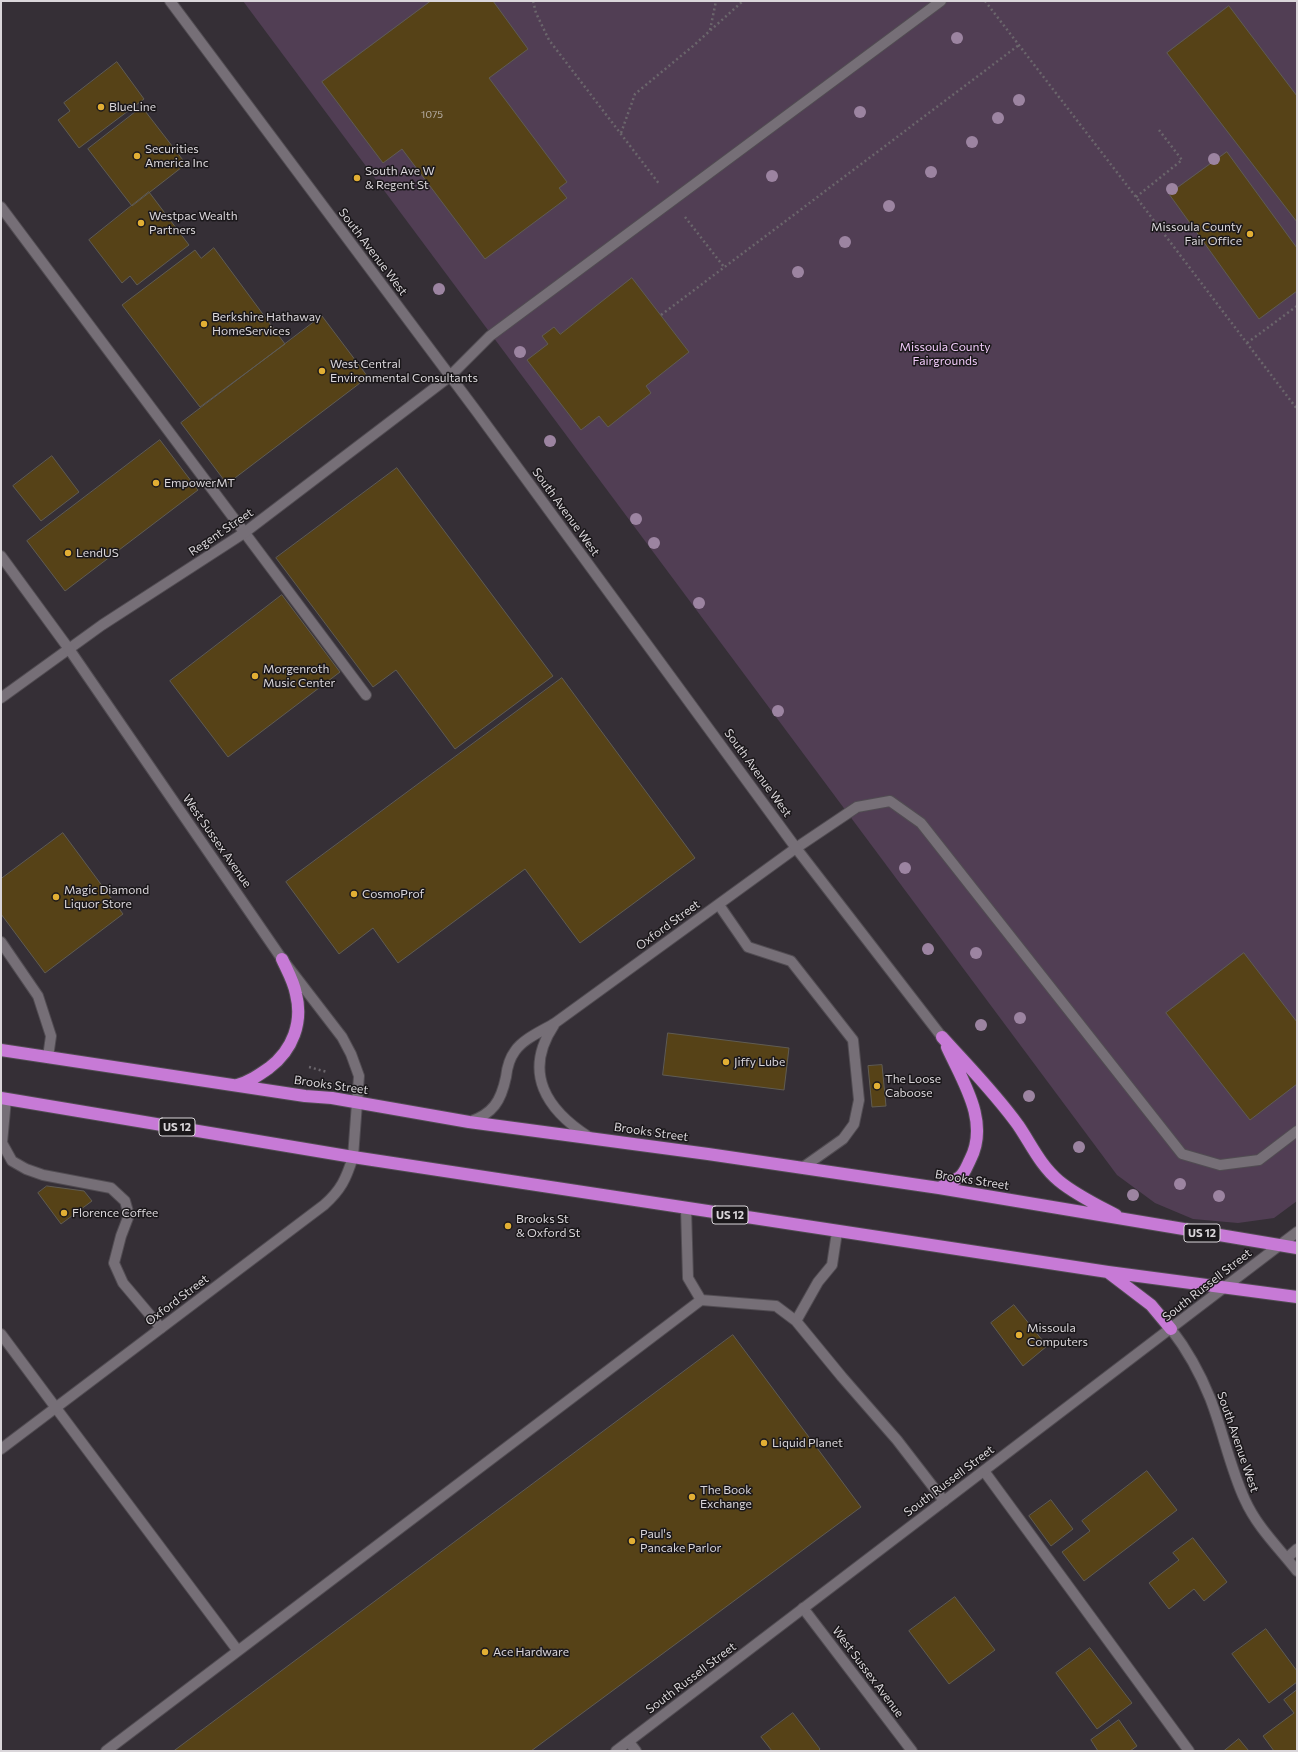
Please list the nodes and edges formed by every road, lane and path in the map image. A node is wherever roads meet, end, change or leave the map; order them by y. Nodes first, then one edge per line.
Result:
1 (170, 1) edge
2 (533, 1) edge
3 (716, 1) edge
4 (743, 1) edge
5 (941, 1) edge
6 (984, 1) edge
7 (710, 31) junction
8 (1019, 45) junction
9 (1159, 130) dead end
10 (621, 133) junction
11 (1136, 196) junction
12 (672, 201) junction
13 (1, 207) edge
14 (724, 267) junction
15 (1297, 306) edge
16 (661, 315) dead end
17 (1247, 343) junction
18 (449, 377) junction
19 (1297, 409) edge
20 (244, 534) junction
21 (1, 556) edge
22 (69, 649) junction
23 (366, 695) dead end
24 (1, 698) edge
25 (796, 848) junction
26 (719, 905) junction
27 (1, 942) edge
28 (282, 959) junction
29 (555, 1023) junction
30 (942, 1037) junction
31 (1, 1050) edge
32 (48, 1057) junction
33 (309, 1067) dead end
34 (327, 1072) dead end
35 (234, 1086) junction
36 (3, 1099) edge
37 (358, 1103) junction
38 (469, 1122) junction
39 (1297, 1131) edge
40 (590, 1138) junction
41 (353, 1158) junction
42 (802, 1168) junction
43 (939, 1188) junction
44 (686, 1208) junction
45 (1126, 1220) junction
46 (837, 1232) junction
47 (1297, 1232) edge
48 (1278, 1246) junction
49 (1297, 1248) edge
50 (1108, 1272) junction
51 (1224, 1288) junction
52 (1297, 1297) edge
53 (701, 1300) junction
54 (796, 1321) junction
55 (161, 1328) junction
56 (1171, 1329) junction
57 (1, 1334) edge
58 (56, 1408) junction
59 (1, 1449) edge
60 (984, 1471) junction
61 (944, 1501) junction
62 (1297, 1549) edge
63 (1287, 1558) junction
64 (1297, 1571) edge
65 (803, 1608) junction
66 (238, 1651) junction
67 (629, 1742) junction
68 (106, 1751) edge
69 (616, 1751) edge
70 (636, 1751) edge
71 (912, 1751) edge
72 (1189, 1751) edge

1 - 18 street, South Avenue West
2 - 10 path
3 - 7 path
4 - 7 path
5 - 12 street, Regent Street
6 - 8 path
7 - 10 path
8 - 11 path
8 - 14 path
9 - 11 path
10 - 12 path
11 - 17 path
12 - 14 path
12 - 18 street, Regent Street
13 - 20 street
14 - 16 path
15 - 17 path
17 - 19 path
18 - 20 street, Regent Street
18 - 25 street, South Avenue West
20 - 22 street, Regent Street
20 - 23 street
21 - 22 street, West Sussex Avenue
22 - 24 street, Regent Street
22 - 28 street, West Sussex Avenue
25 - 26 street, Oxford Street
25 - 30 street, South Avenue West
25 - 39 street, Oxford Street
26 - 29 street, Oxford Street
26 - 42 street
27 - 32 street
28 - 35 highway
28 - 37 street, West Sussex Avenue
29 - 38 street, Oxford Street
29 - 40 street, Oxford Street
30 - 43 highway
30 - 45 highway
31 - 32 highway, Brooks Street / US 12
32 - 35 highway, Brooks Street / US 12
33 - 34 path
35 - 37 highway, Brooks Street / US 12
36 - 41 highway, US 12
36 - 55 street
37 - 38 highway, Brooks Street / US 12
37 - 41 street, West Sussex Avenue
38 - 40 highway, Brooks Street / US 12
40 - 42 highway, Brooks Street / US 12
41 - 44 highway, US 12
41 - 55 street, Oxford Street
42 - 43 highway, Brooks Street / US 12
43 - 45 highway, Brooks Street / US 12
44 - 46 highway, US 12
44 - 53 street
45 - 48 highway, Brooks Street / US 12
46 - 50 highway, US 12
46 - 54 street
47 - 48 street, South Russell Street
48 - 49 highway, Brooks Street / US 12
48 - 51 street, South Russell Street
50 - 51 highway, US 12
50 - 56 highway
51 - 52 highway, US 12
51 - 56 street, South Russell Street
53 - 54 street
53 - 66 street
54 - 61 street
55 - 58 street, Oxford Street
56 - 60 street, South Russell Street
56 - 63 street, South Avenue West
57 - 58 street
58 - 59 street, Oxford Street
58 - 66 street
60 - 61 street, South Russell Street
60 - 72 street
61 - 65 street, South Russell Street
62 - 63 street
63 - 64 street, South Avenue West
65 - 67 street, South Russell Street
65 - 71 street, West Sussex Avenue
66 - 68 street
67 - 69 street, South Russell Street
67 - 70 street

